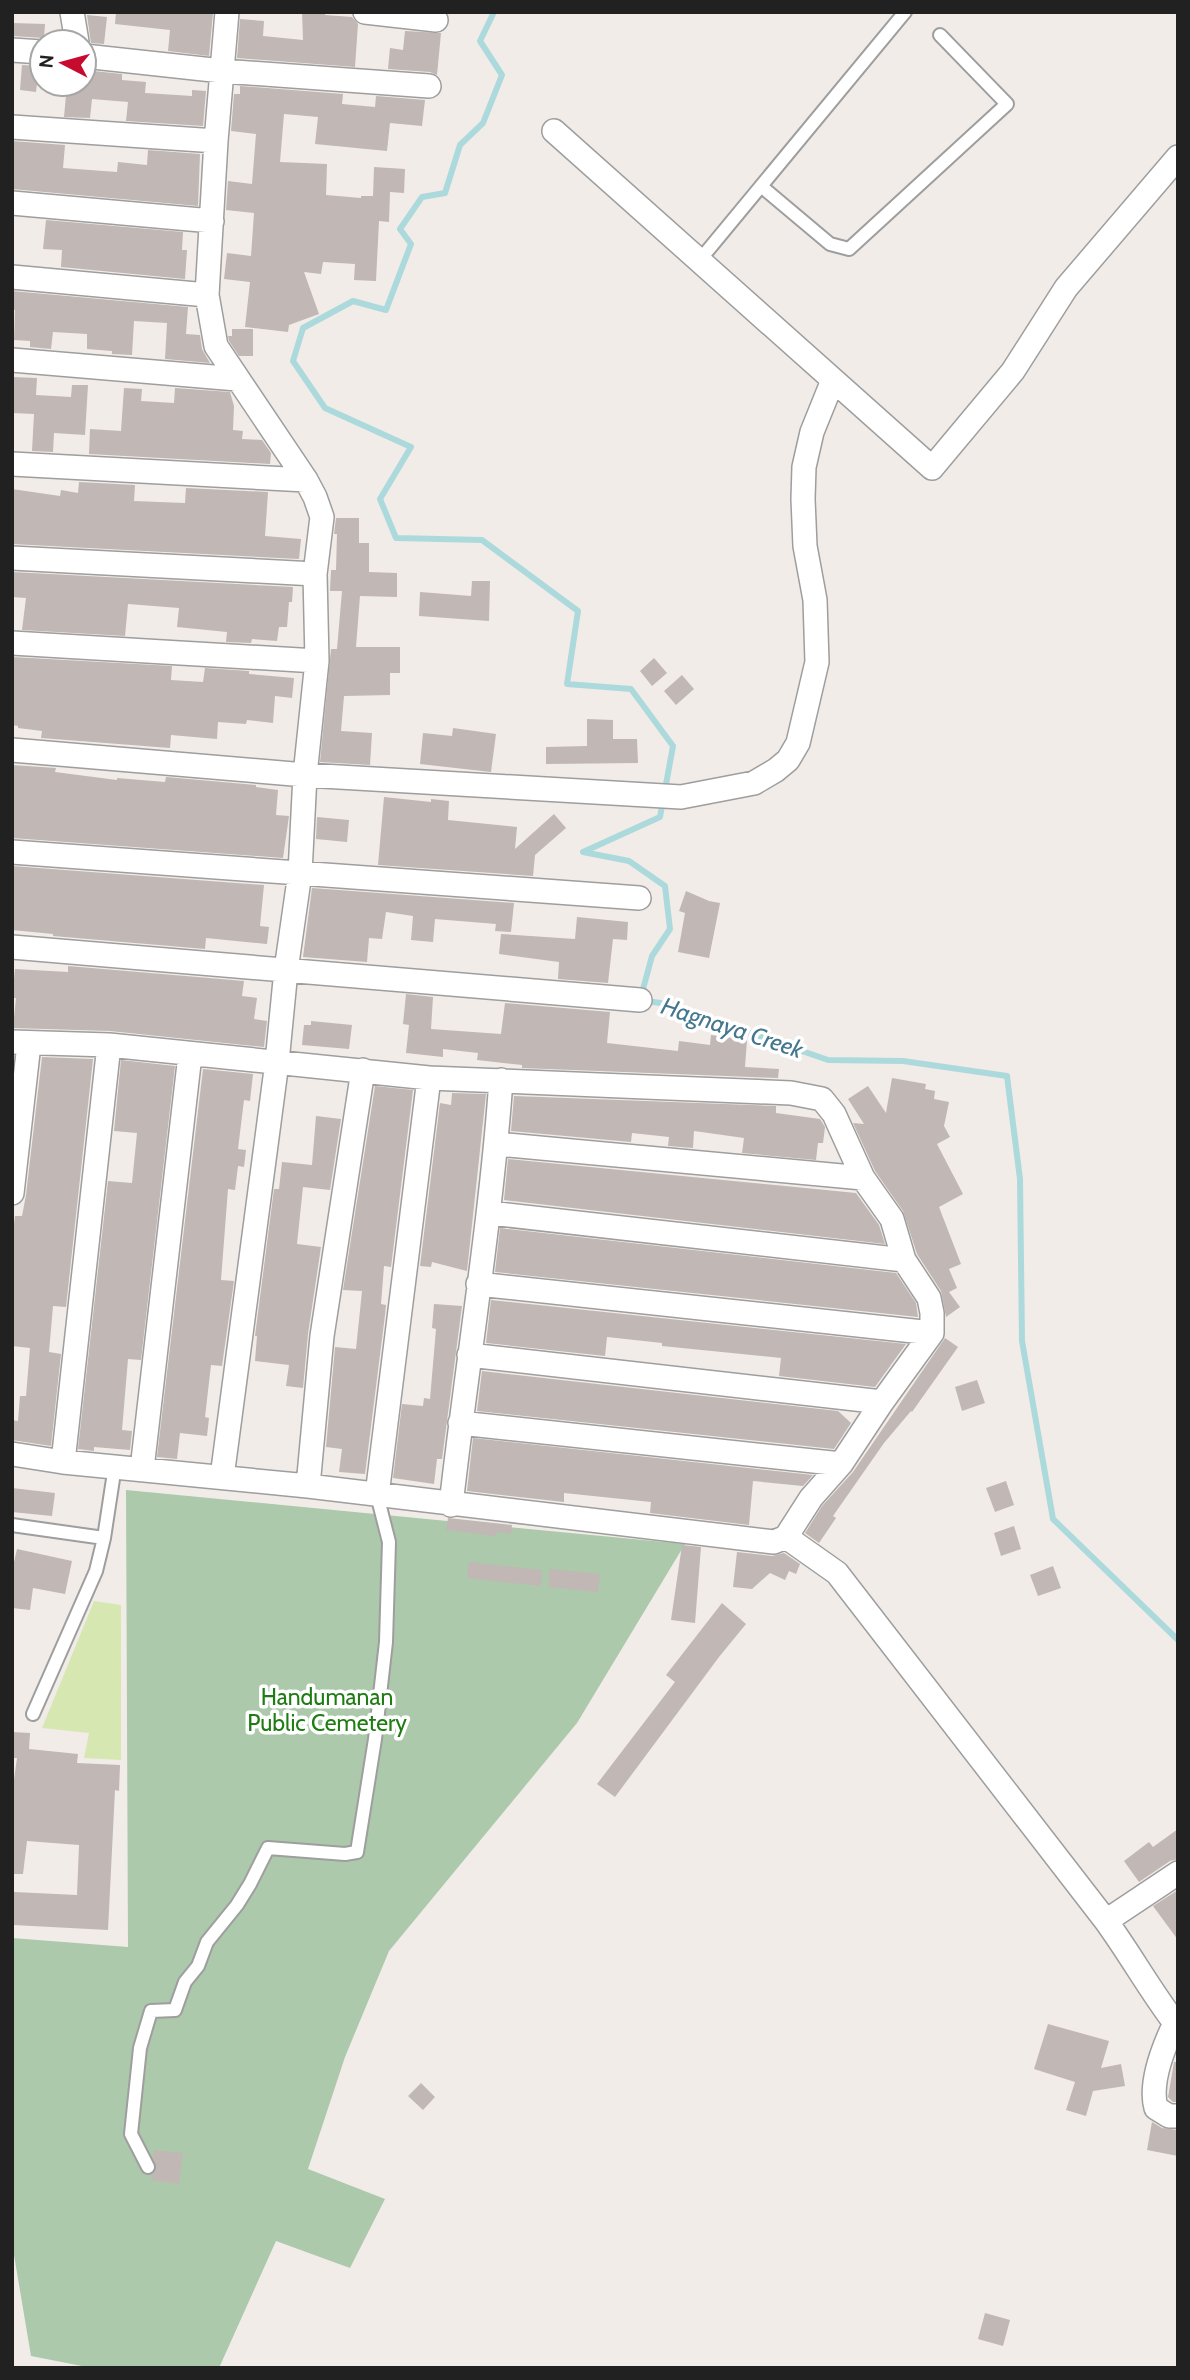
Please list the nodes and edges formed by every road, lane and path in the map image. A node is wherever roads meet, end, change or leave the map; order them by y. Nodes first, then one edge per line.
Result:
1 (227, 12) edge
2 (365, 12) edge
3 (905, 12) edge
4 (436, 20) dead end
5 (940, 35) dead end
6 (98, 58) edge
7 (222, 71) junction
8 (429, 86) dead end
9 (12, 127) edge
10 (554, 131) dead end
11 (216, 142) junction
12 (1178, 157) edge
13 (761, 186) junction
14 (12, 203) edge
15 (212, 221) junction
16 (699, 261) junction
17 (12, 277) edge
18 (207, 295) junction
19 (12, 360) edge
20 (237, 379) junction
21 (832, 380) junction
22 (12, 464) edge
23 (306, 480) junction
24 (12, 558) edge
25 (315, 574) junction
26 (12, 643) edge
27 (317, 661) junction
28 (12, 750) edge
29 (305, 775) junction
30 (12, 852) edge
31 (300, 873) junction
32 (639, 898) dead end
33 (12, 947) edge
34 (286, 970) junction
35 (640, 1000) dead end
36 (21, 1043) edge
37 (109, 1045) junction
38 (190, 1055) junction
39 (278, 1062) junction
40 (363, 1070) junction
41 (429, 1077) junction
42 (501, 1080) junction
43 (497, 1144) junction
44 (863, 1178) junction
45 (12, 1193) edge
46 (489, 1213) junction
47 (904, 1260) junction
48 (478, 1284) junction
49 (932, 1333) junction
50 (469, 1354) junction
51 (882, 1402) junction
52 (460, 1423) junction
53 (12, 1454) edge
54 (63, 1462) junction
55 (841, 1465) junction
56 (115, 1466) junction
57 (142, 1469) junction
58 (222, 1477) junction
59 (308, 1486) junction
60 (377, 1495) junction
61 (451, 1504) junction
62 (12, 1525) edge
63 (786, 1537) junction
64 (104, 1538) junction
65 (33, 1714) dead end
66 (1178, 1873) edge
67 (1107, 1921) junction
68 (1176, 2023) edge
69 (1178, 2116) edge
70 (148, 2167) dead end

1 - 7 street
2 - 4 street
3 - 13 lane
5 - 13 lane
6 - 7 street
7 - 8 street
7 - 11 street
9 - 11 street
10 - 16 street
11 - 15 street
12 - 21 street
13 - 16 lane
14 - 15 street
15 - 18 street
16 - 21 street
17 - 18 street
18 - 20 street
19 - 20 street
20 - 23 street
21 - 29 street
22 - 23 street
23 - 25 street
24 - 25 street
25 - 27 street
26 - 27 street
27 - 29 street
28 - 29 street
29 - 31 street
30 - 31 street
31 - 32 street
31 - 34 street
33 - 34 street
34 - 35 street
34 - 39 street
36 - 37 street
36 - 45 street
37 - 38 street
37 - 54 street
38 - 39 street
38 - 57 street
39 - 40 street
39 - 58 street
40 - 41 street
40 - 59 street
41 - 42 street
41 - 60 street
42 - 43 street
42 - 44 street
43 - 44 street
43 - 46 street
44 - 47 street
46 - 47 street
46 - 48 street
47 - 49 street
48 - 49 street
48 - 50 street
49 - 51 street
50 - 51 street
50 - 52 street
51 - 55 street
52 - 55 street
52 - 61 street
53 - 54 street
54 - 56 street
55 - 63 street
56 - 57 street
56 - 64 lane
57 - 58 street
58 - 59 street
59 - 60 street
60 - 61 street
60 - 70 lane
61 - 63 street
62 - 64 lane
63 - 67 street
64 - 65 lane
66 - 67 street
67 - 68 street
68 - 69 street

